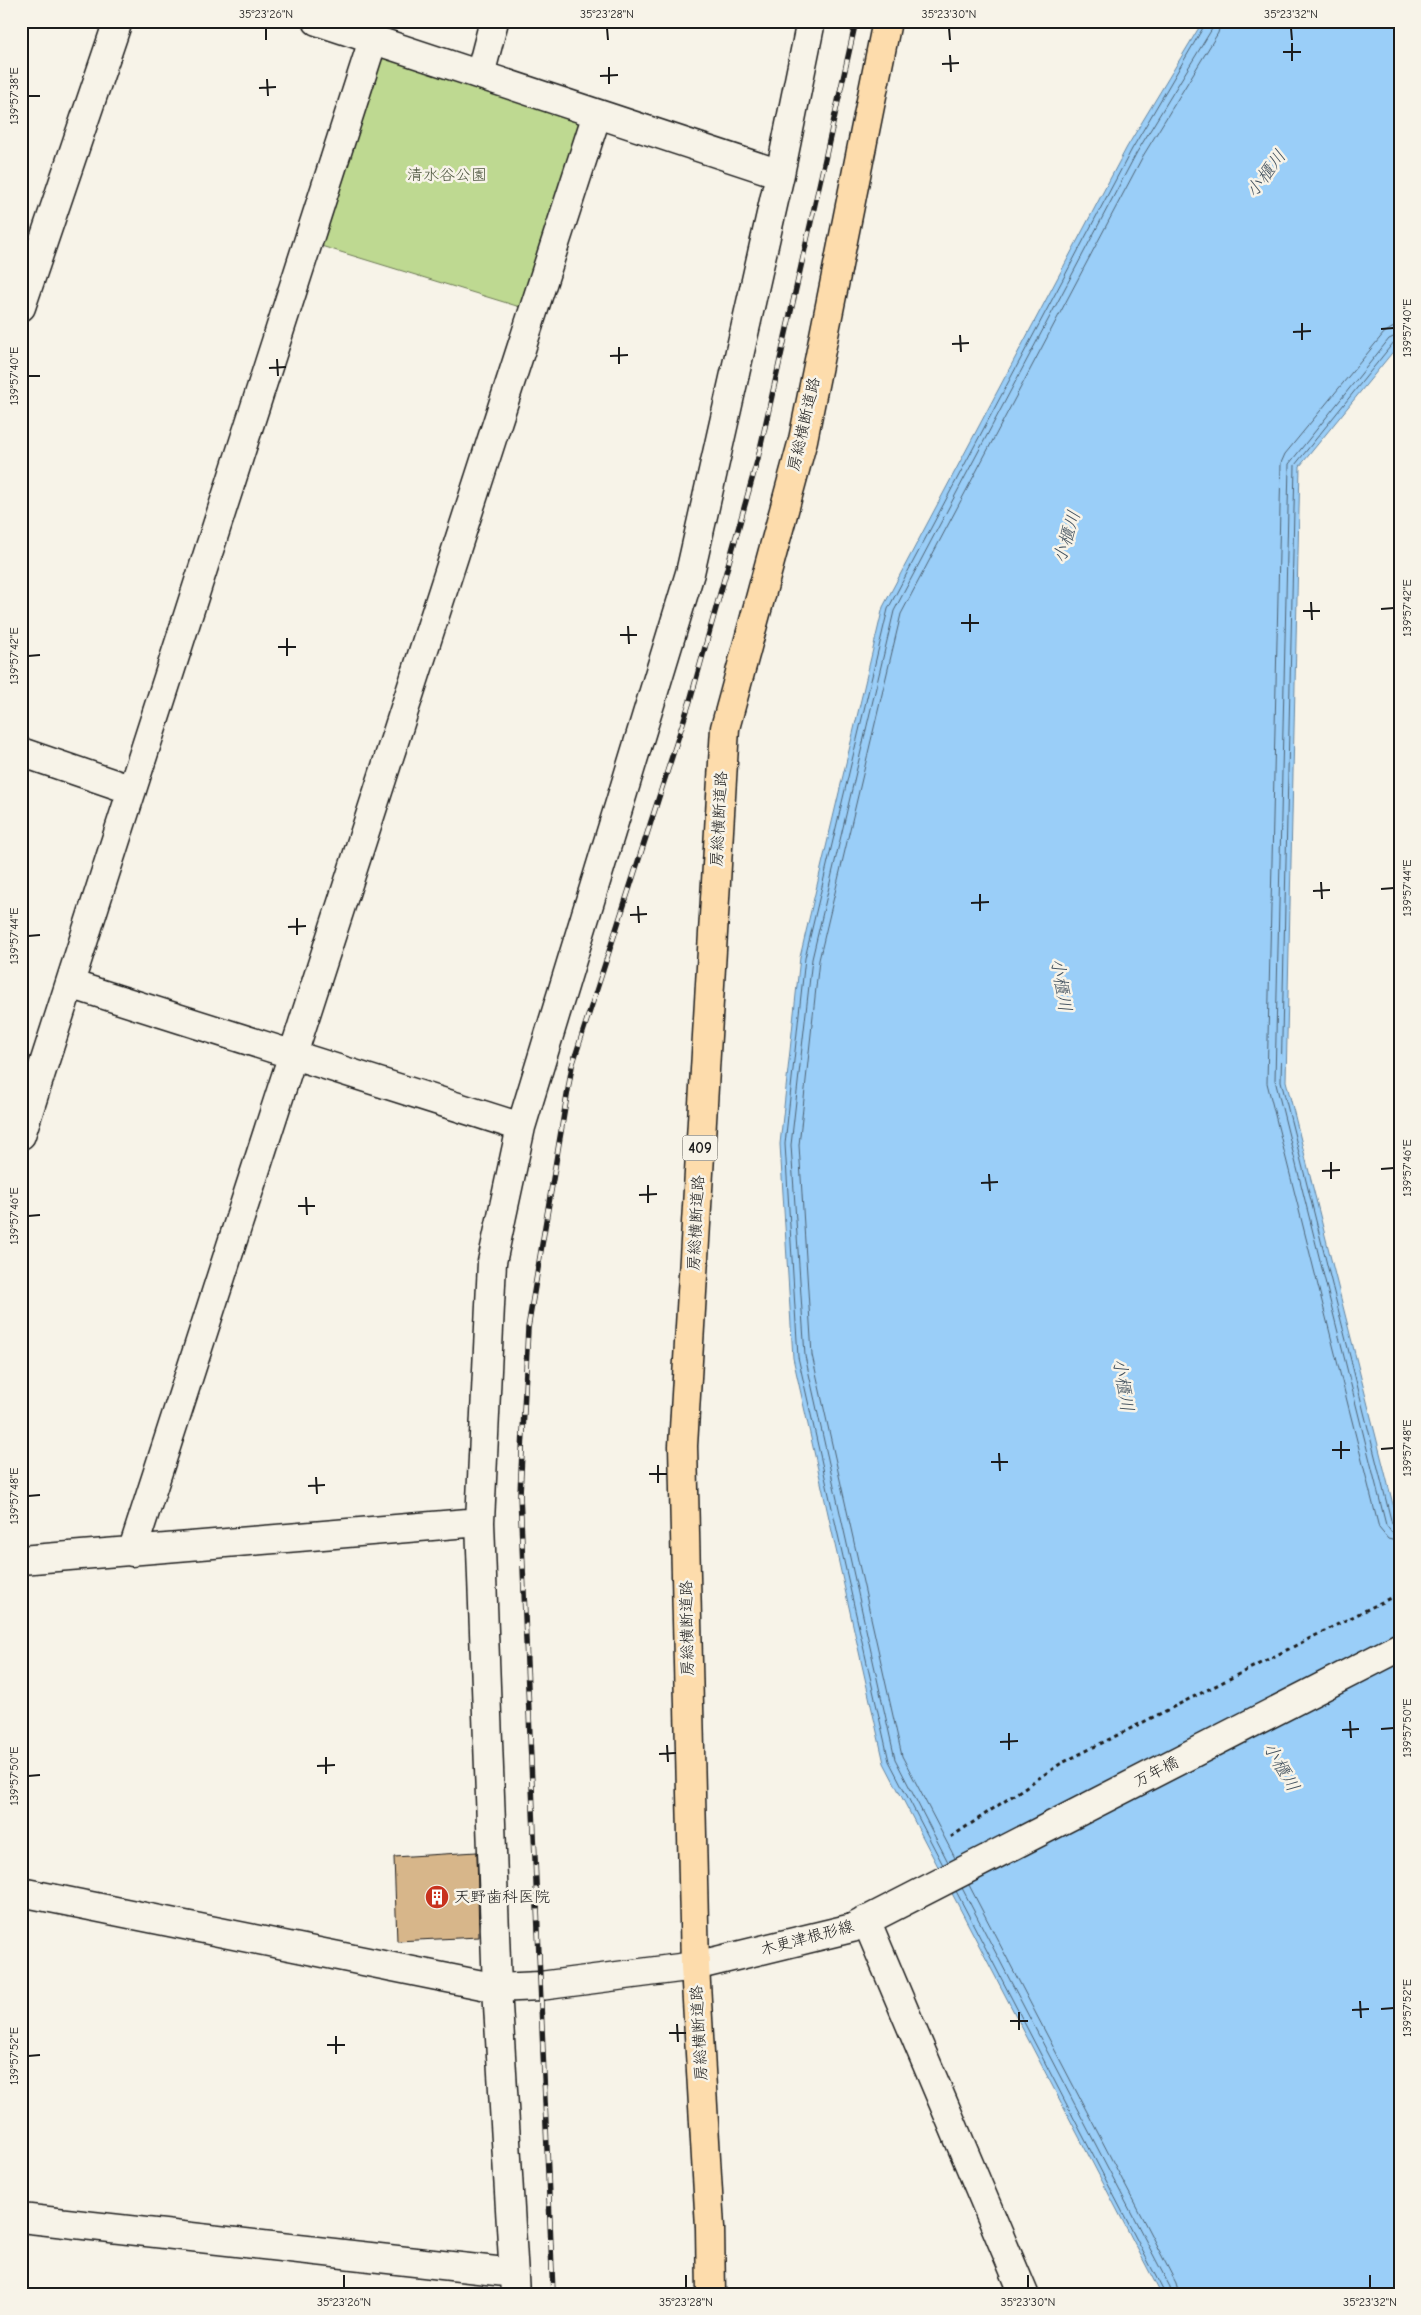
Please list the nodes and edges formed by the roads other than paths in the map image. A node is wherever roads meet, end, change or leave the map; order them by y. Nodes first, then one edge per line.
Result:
1 (118, 21) edge
2 (317, 21) edge
3 (494, 21) edge
4 (811, 21) edge
5 (887, 21) edge
6 (373, 40) junction
7 (480, 75) junction
8 (597, 114) junction
9 (780, 174) junction
10 (21, 306) edge
11 (21, 752) edge
12 (132, 790) junction
13 (70, 984) junction
14 (293, 1054) junction
15 (521, 1127) junction
16 (21, 1134) edge
17 (480, 1522) junction
18 (132, 1552) junction
19 (21, 1560) edge
20 (1400, 1647) edge
21 (21, 1892) edge
22 (913, 1896) joint
23 (866, 1920) junction
24 (695, 1966) junction
25 (497, 1988) junction
26 (21, 2218) edge
27 (515, 2284) edge
28 (711, 2294) edge
29 (1024, 2294) edge

1 - 10 street
2 - 6 street
3 - 7 street
4 - 9 street
5 - 24 highway, 房総横断道路 / 409
6 - 7 street
6 - 12 street
7 - 8 street
8 - 9 street
8 - 14 street
9 - 15 street
11 - 12 street
12 - 13 street
13 - 14 street
13 - 16 street
14 - 15 street
14 - 18 street
15 - 17 street
17 - 18 street
17 - 25 street
18 - 19 street
20 - 22 street, 万年橋
21 - 25 street, 木更津根形線
22 - 23 street, 木更津根形線
23 - 24 street, 木更津根形線
23 - 29 street
24 - 25 street, 木更津根形線
24 - 28 highway, 房総横断道路 / 409
25 - 27 street
26 - 27 street

